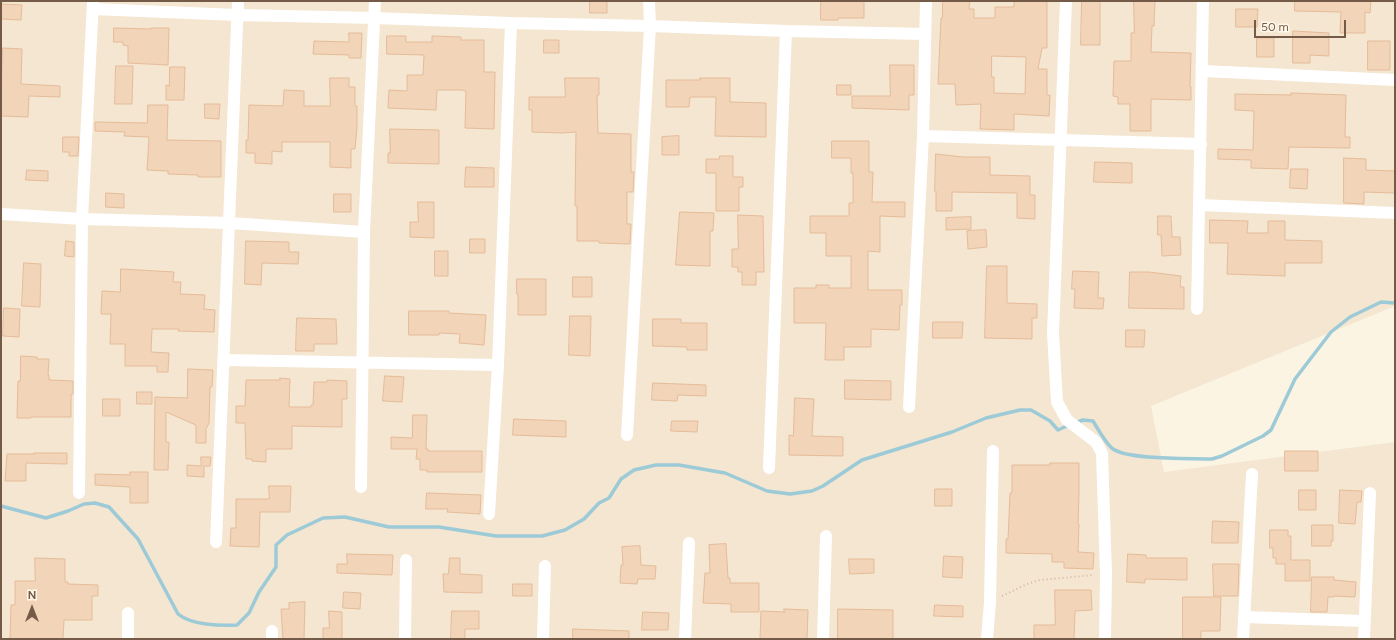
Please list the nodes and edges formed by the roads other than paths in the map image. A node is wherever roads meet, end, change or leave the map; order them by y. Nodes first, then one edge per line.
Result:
1 (238, 1) edge
2 (375, 1) edge
3 (649, 1) edge
4 (926, 1) edge
5 (1066, 1) edge
6 (1204, 1) edge
7 (93, 5) edge
8 (238, 15) junction
9 (374, 18) junction
10 (511, 23) junction
11 (650, 26) junction
12 (786, 31) junction
13 (924, 34) junction
14 (1203, 71) junction
15 (1395, 80) edge
16 (922, 136) junction
17 (1061, 140) junction
18 (1201, 144) junction
19 (1200, 205) junction
20 (1395, 212) edge
21 (1, 214) edge
22 (82, 219) junction
23 (230, 223) junction
24 (364, 232) junction
25 (1197, 309) dead end
26 (224, 360) junction
27 (363, 363) junction
28 (498, 365) junction
29 (909, 407) dead end
30 (627, 435) dead end
31 (993, 451) dead end
32 (769, 468) dead end
33 (1252, 474) dead end
34 (360, 487) dead end
35 (79, 493) dead end
36 (1370, 493) dead end
37 (490, 514) dead end
38 (826, 536) dead end
39 (216, 542) dead end
40 (689, 543) dead end
41 (406, 560) dead end
42 (545, 566) dead end
43 (128, 613) dead end
44 (1244, 617) junction
45 (1364, 621) junction
46 (128, 639) edge
47 (405, 639) edge
48 (543, 639) edge
49 (685, 639) edge
50 (823, 639) edge
51 (986, 639) edge
52 (1105, 639) edge
53 (1243, 639) edge
54 (1364, 639) edge

1 - 8 street
2 - 9 street
3 - 11 street
4 - 13 street
5 - 17 street
6 - 14 street
7 - 8 street
7 - 22 street
8 - 9 street
8 - 23 street
9 - 10 street
9 - 24 street
10 - 11 street
10 - 28 street
11 - 12 street
11 - 30 street
12 - 13 street
12 - 32 street
13 - 16 street
14 - 15 street
14 - 18 street
16 - 17 street
16 - 29 street
17 - 18 street
17 - 52 street
18 - 19 street
19 - 20 street
19 - 25 street
21 - 22 street
22 - 23 street
22 - 35 street
23 - 24 street
23 - 26 street
24 - 27 street
26 - 27 street
26 - 39 street
27 - 28 street
27 - 34 street
28 - 37 street
31 - 51 street
33 - 44 street
36 - 45 street
38 - 50 street
40 - 49 street
41 - 47 street
42 - 48 street
43 - 46 street
44 - 45 street
44 - 53 street
45 - 54 street

